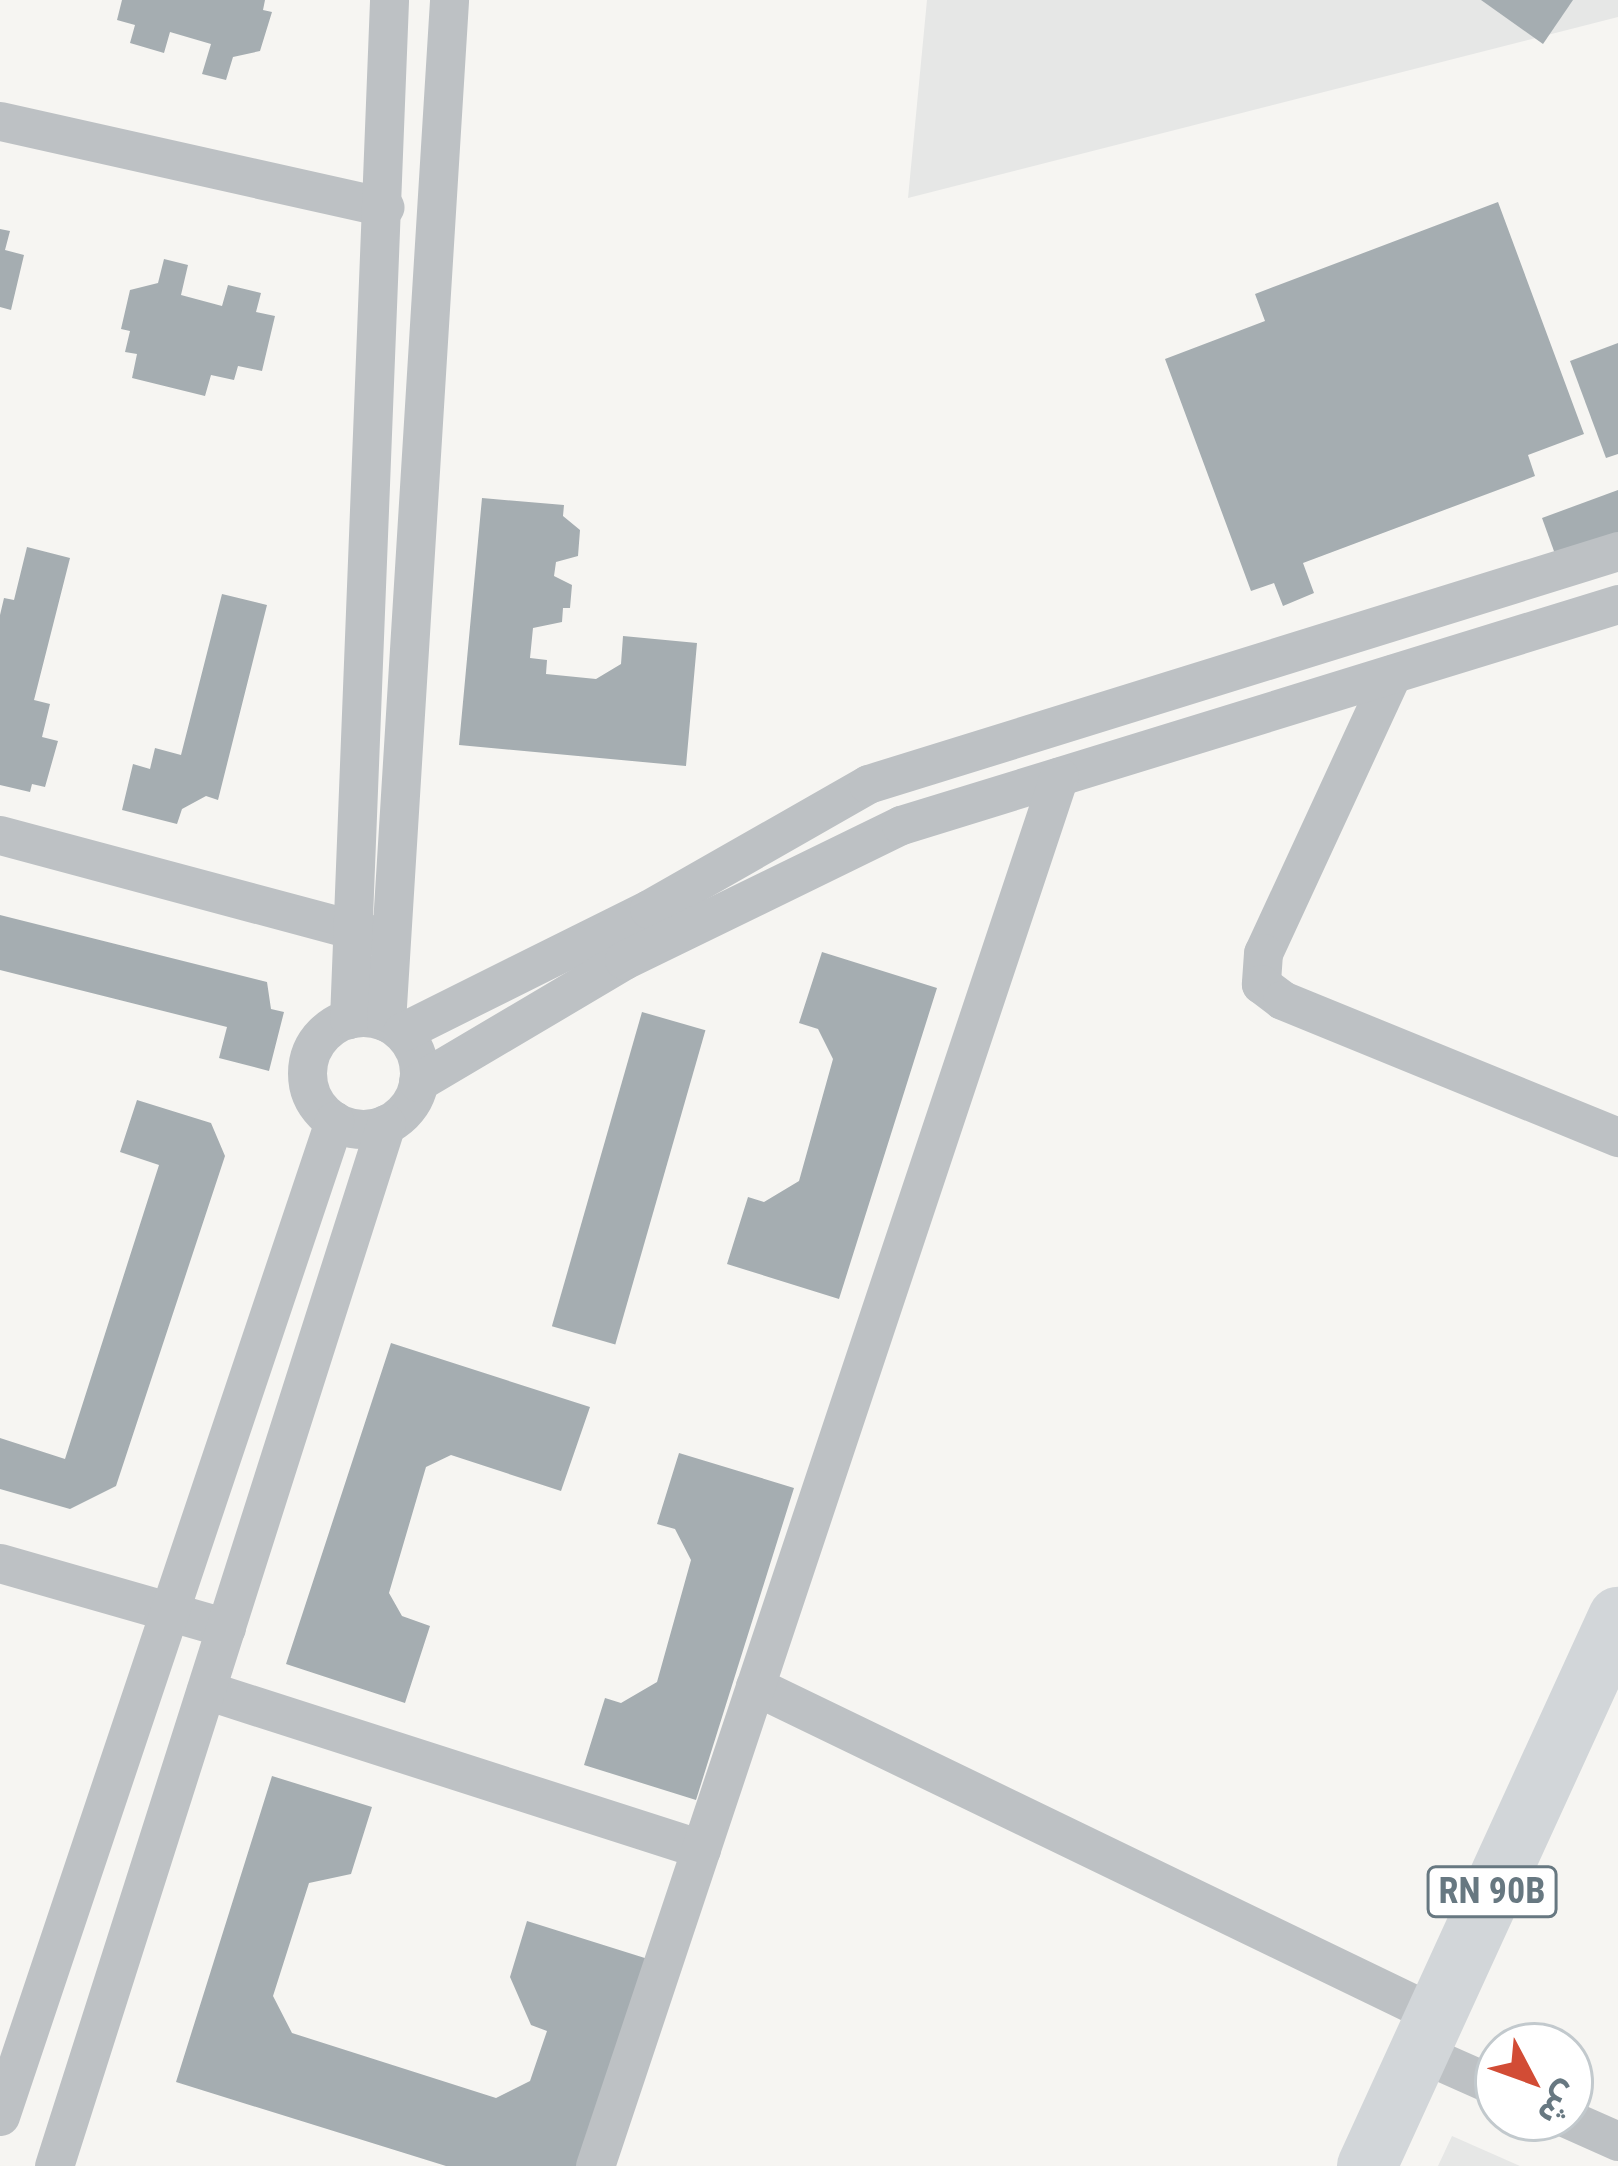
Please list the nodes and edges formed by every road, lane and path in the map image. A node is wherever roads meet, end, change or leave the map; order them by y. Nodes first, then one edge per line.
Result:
1 (389, 0) edge
2 (449, 0) edge
3 (0, 121) edge
4 (386, 207) junction
5 (1618, 551) edge
6 (1618, 604) edge
7 (1392, 674) junction
8 (1058, 776) junction
9 (0, 835) edge
10 (372, 934) junction
11 (379, 1024) junction
12 (418, 1082) junction
13 (334, 1121) junction
14 (386, 1124) junction
15 (1618, 1137) edge
16 (0, 1563) edge
17 (169, 1612) junction
18 (1618, 1617) edge
19 (226, 1628) junction
20 (755, 1686) junction
21 (206, 1690) junction
22 (701, 1849) junction
23 (1427, 2033) junction
24 (1474, 2069) edge
25 (0, 2116) edge
26 (54, 2166) edge
27 (595, 2166) edge
28 (1367, 2166) edge

1 - 4 street
2 - 10 street
3 - 4 street
4 - 10 street
5 - 11 street
6 - 7 street
7 - 8 street
7 - 15 street
8 - 12 street
8 - 20 street
9 - 10 street
10 - 11 street
11 - 12 street
11 - 13 street
12 - 14 street
13 - 14 street
13 - 17 street
14 - 19 street
16 - 17 street
17 - 19 street
17 - 25 street
18 - 23 main road, RN 90B
19 - 21 street
20 - 22 street
20 - 23 street
21 - 22 street
21 - 26 street
22 - 27 street
23 - 24 street
23 - 28 main road, RN 90B

